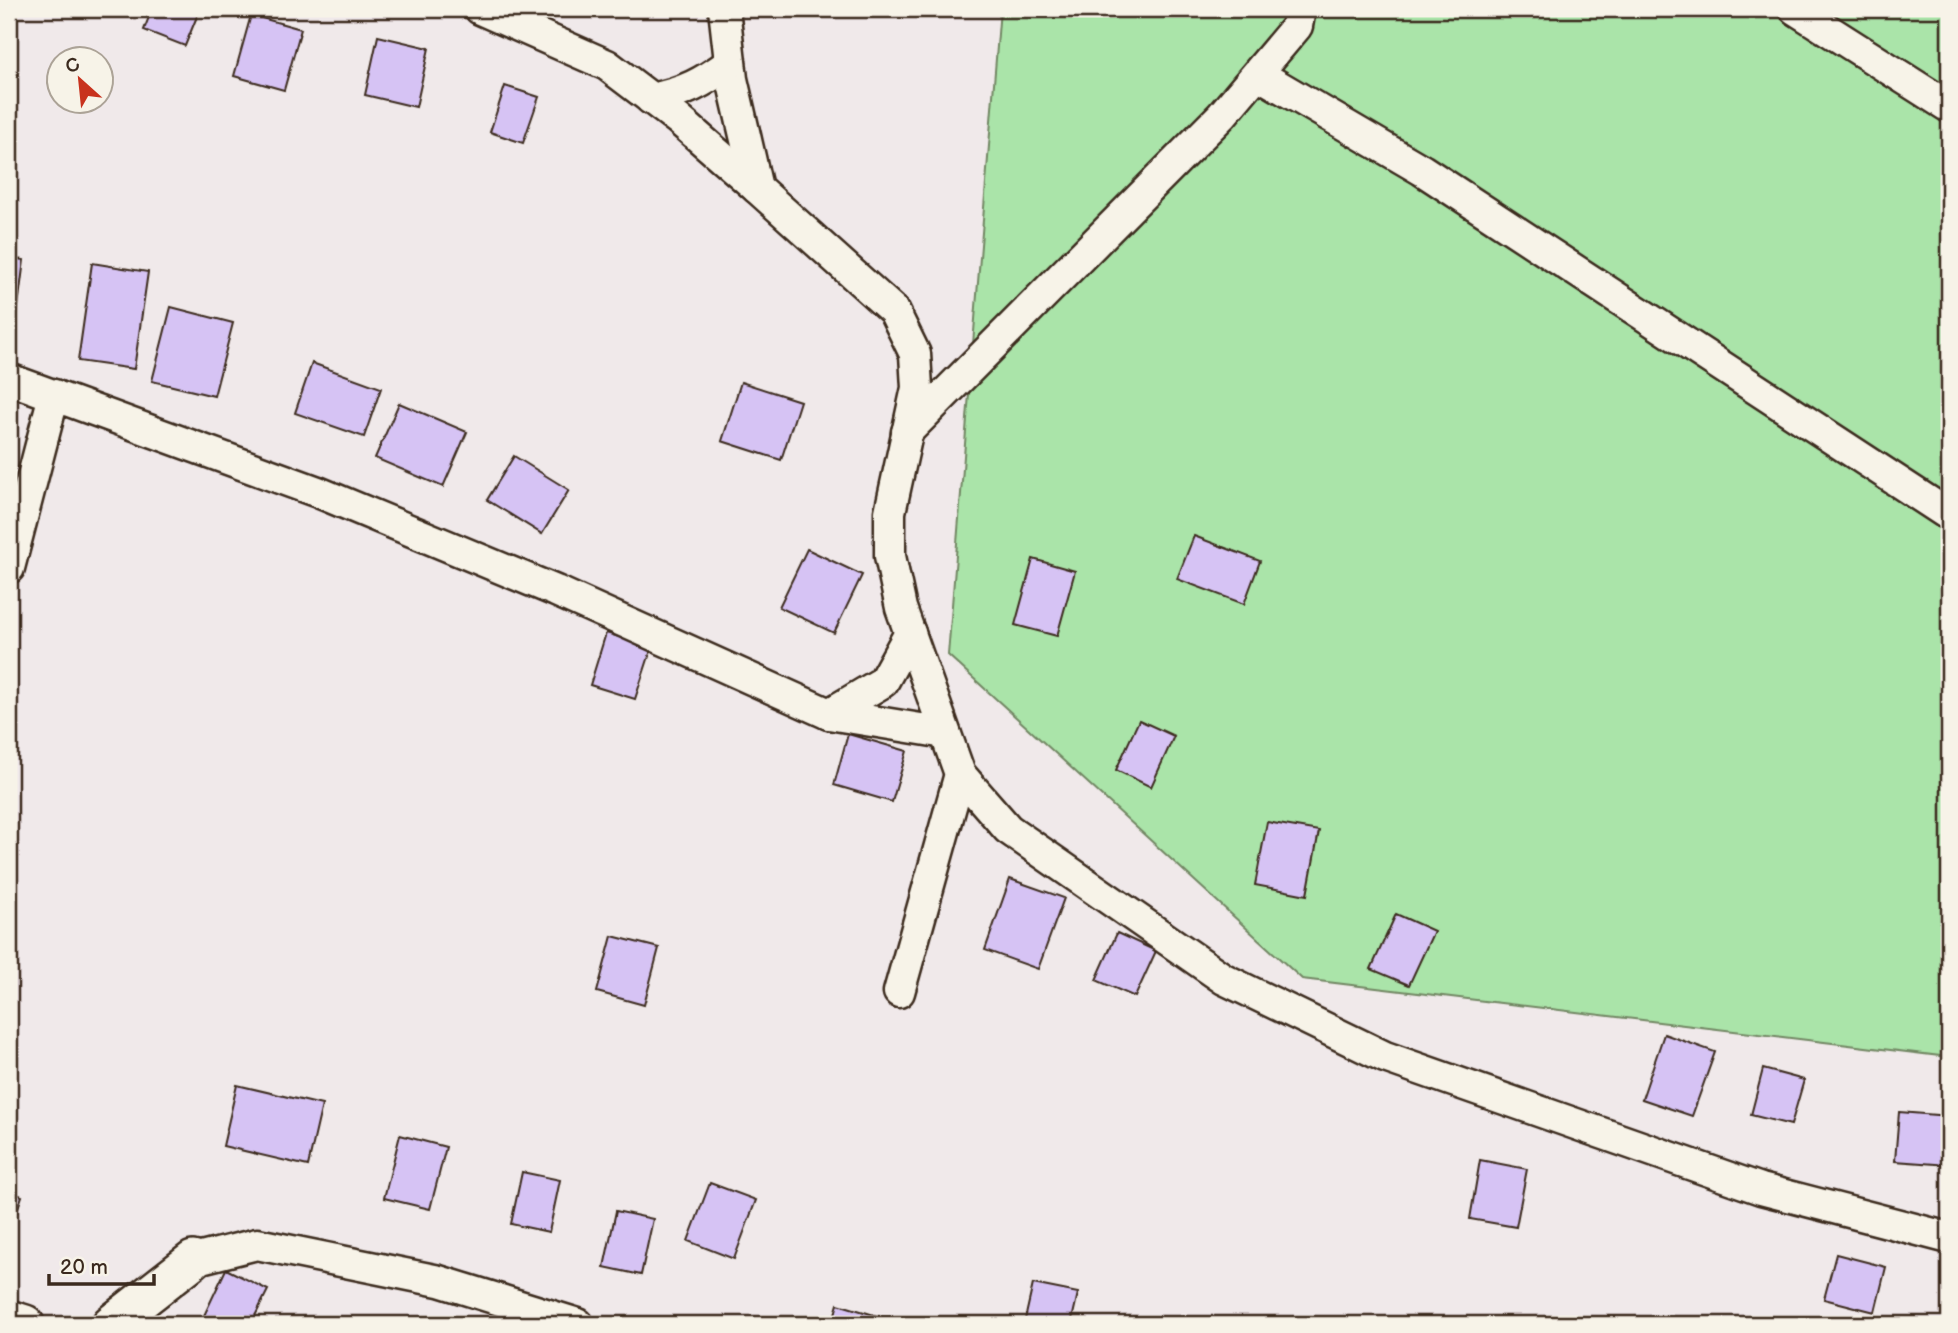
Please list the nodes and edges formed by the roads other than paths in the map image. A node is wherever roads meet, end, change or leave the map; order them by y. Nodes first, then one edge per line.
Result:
1 (480, 9) edge
2 (724, 9) edge
3 (1300, 9) edge
4 (1795, 9) edge
5 (730, 63) junction
6 (1258, 74) junction
7 (652, 99) junction
8 (1949, 107) edge
9 (757, 188) junction
10 (9, 379) edge
11 (54, 395) junction
12 (907, 432) junction
13 (1949, 515) edge
14 (9, 568) edge
15 (910, 634) junction
16 (829, 714) junction
17 (944, 733) junction
18 (960, 774) junction
19 (899, 992) dead end
20 (1949, 1238) edge
21 (193, 1260) joint
22 (9, 1319) edge
23 (25, 1324) edge
24 (111, 1324) edge
25 (578, 1324) edge

1 - 7 street
2 - 5 street
3 - 6 street
4 - 8 street
5 - 7 street
5 - 9 street
6 - 12 street
6 - 13 street
7 - 9 street
9 - 12 street
10 - 11 street
11 - 14 street
11 - 16 street
12 - 15 street
15 - 16 street
15 - 17 street
16 - 17 street
17 - 18 street
18 - 19 street
18 - 20 street
21 - 24 street
21 - 25 street
22 - 23 street

